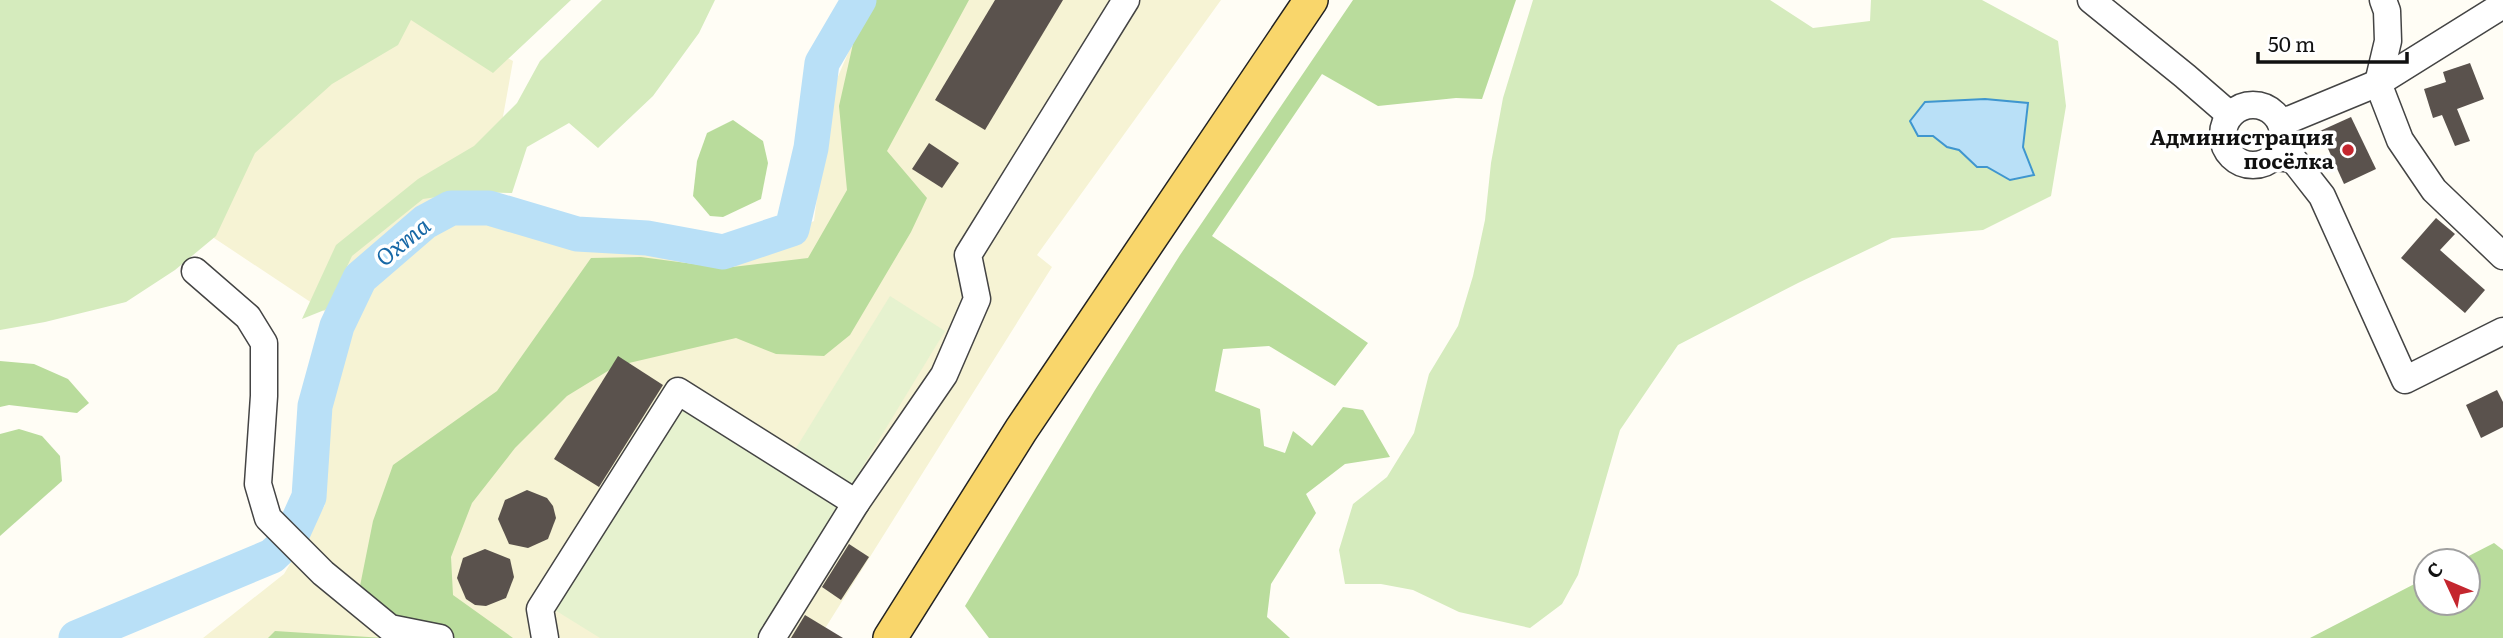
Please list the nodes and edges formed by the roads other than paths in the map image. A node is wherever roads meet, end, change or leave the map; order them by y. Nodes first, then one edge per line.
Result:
1 (1126, 0) edge
2 (1311, 0) edge
3 (2091, 0) edge
4 (2383, 0) edge
5 (2503, 5) edge
6 (2378, 83) junction
7 (2230, 116) junction
8 (2281, 123) junction
9 (2274, 157) junction
10 (2503, 256) edge
11 (195, 271) dead end
12 (2503, 331) edge
13 (856, 503) junction
14 (440, 638) edge
15 (545, 638) edge
16 (772, 638) edge
17 (890, 638) edge

1 - 13 street
2 - 17 main road
3 - 7 street
4 - 6 street
5 - 6 street
6 - 8 street
6 - 10 street
7 - 8 street
7 - 9 street
8 - 9 street
9 - 12 street
11 - 14 street
13 - 15 street
13 - 16 street

